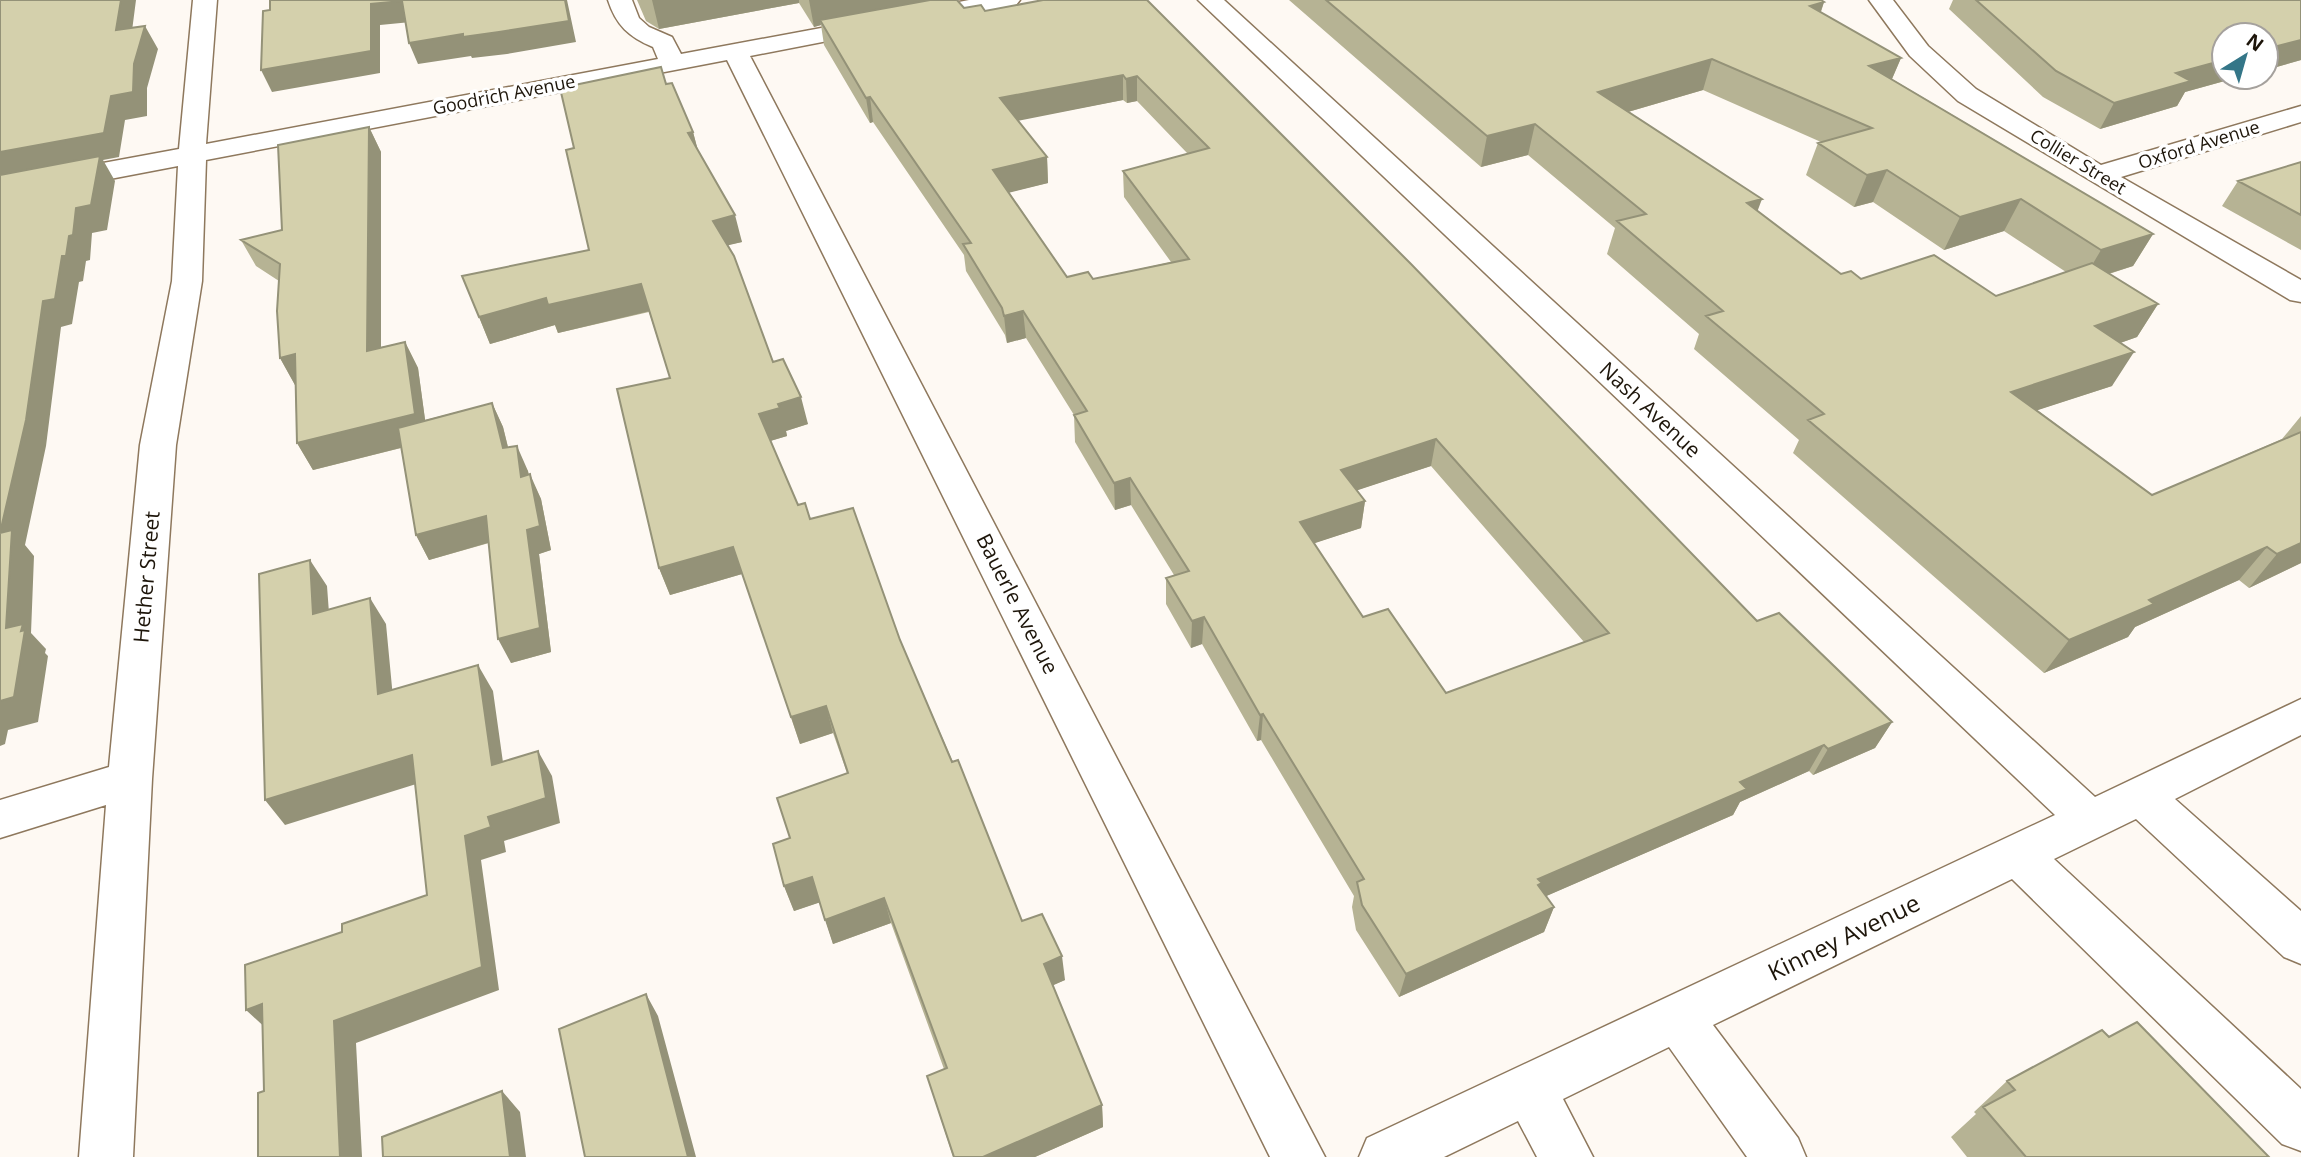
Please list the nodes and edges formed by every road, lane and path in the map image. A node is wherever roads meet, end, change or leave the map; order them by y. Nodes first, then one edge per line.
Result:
1 (205, 0) edge
2 (620, 0) edge
3 (1006, 0) edge
4 (1210, 0) edge
5 (1881, 0) edge
6 (736, 51) junction
7 (672, 63) junction
8 (2301, 114) edge
9 (192, 154) junction
10 (2098, 175) junction
11 (0, 191) edge
12 (2301, 293) edge
13 (2301, 716) edge
14 (130, 779) junction
15 (2141, 796) junction
16 (0, 819) edge
17 (2090, 820) junction
18 (2018, 855) junction
19 (2301, 942) edge
20 (1678, 1018) junction
21 (1529, 1089) junction
22 (2301, 1125) edge
23 (106, 1157) edge
24 (1298, 1157) edge
25 (1386, 1157) edge
26 (1566, 1157) edge
27 (1779, 1157) edge

1 - 9 street, Hether Street
2 - 7 street
3 - 6 street, Goodrich Avenue
4 - 17 street, Nash Avenue
5 - 10 street, Collier Street
6 - 7 street, Goodrich Avenue
6 - 24 street, Bauerle Avenue
7 - 9 street, Goodrich Avenue
8 - 10 street, Oxford Avenue
9 - 11 street, Goodrich Avenue
9 - 14 street, Hether Street
10 - 12 street, Collier Street
13 - 15 street, Kinney Avenue
14 - 16 street
14 - 23 street, Hether Street
15 - 17 street, Kinney Avenue
15 - 19 street
17 - 18 street, Kinney Avenue
18 - 20 street, Kinney Avenue
18 - 22 street
20 - 21 street, Kinney Avenue
20 - 27 street
21 - 25 street, Kinney Avenue
21 - 26 street

